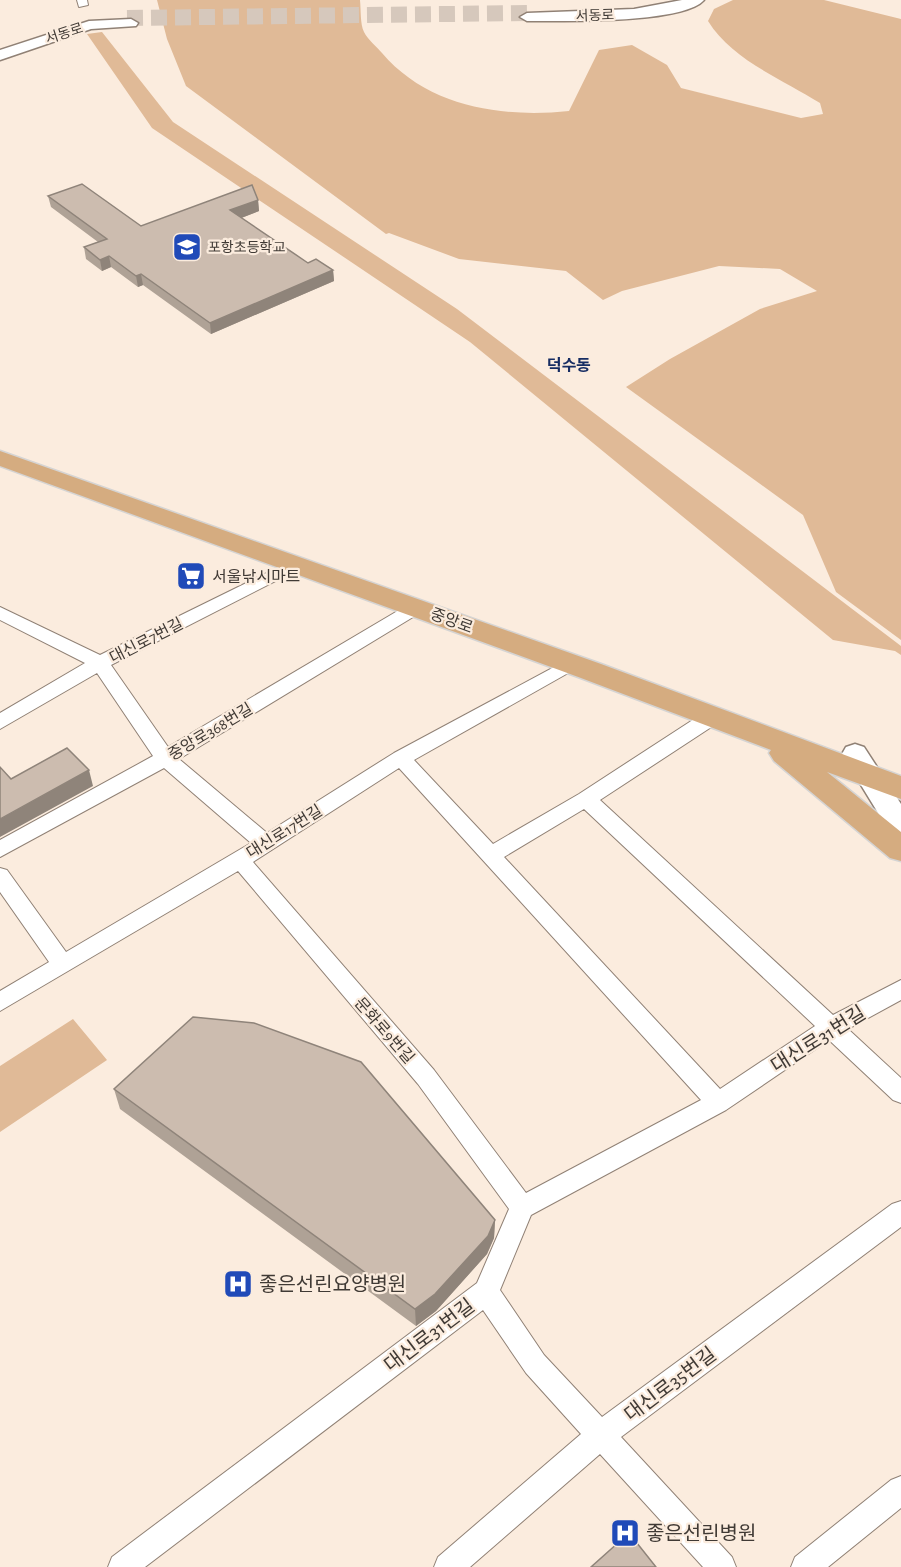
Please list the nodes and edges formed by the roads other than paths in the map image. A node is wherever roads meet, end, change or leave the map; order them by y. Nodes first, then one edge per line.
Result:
1 (690, 0) edge
2 (697, 0) edge
3 (0, 47) edge
4 (0, 55) edge
5 (2, 458) edge
6 (295, 564) junction
7 (417, 608) junction
8 (0, 613) edge
9 (100, 663) junction
10 (571, 664) junction
11 (712, 717) junction
12 (0, 722) edge
13 (763, 736) junction
14 (165, 758) junction
15 (401, 758) junction
16 (862, 765) junction
17 (901, 771) edge
18 (901, 788) edge
19 (586, 799) junction
20 (901, 827) edge
21 (265, 843) junction
22 (0, 849) edge
23 (901, 849) edge
24 (490, 855) junction
25 (240, 860) junction
26 (0, 876) edge
27 (63, 965) junction
28 (901, 989) edge
29 (0, 1002) edge
30 (830, 1028) junction
31 (901, 1093) edge
32 (718, 1103) junction
33 (522, 1207) junction
34 (901, 1212) edge
35 (486, 1292) junction
36 (601, 1435) junction
37 (901, 1490) edge
38 (122, 1567) edge
39 (448, 1567) edge
40 (722, 1567) edge
41 (805, 1567) edge

1 - 2 main road, 서동로
3 - 4 main road, 서동로
5 - 6 main road, 중앙로
5 - 16 main road, 중앙로
6 - 7 main road, 중앙로
6 - 9 street, 대신로7번길
7 - 10 main road, 중앙로
7 - 14 street, 중앙로368번길
8 - 9 street
9 - 12 street, 대신로7번길
9 - 14 street
10 - 11 main road, 중앙로
10 - 15 street, 대신로17번길
11 - 13 main road, 중앙로
11 - 19 street
13 - 16 main road, 중앙로
13 - 23 main road
14 - 21 street
14 - 22 street, 중앙로368번길
15 - 21 street, 대신로17번길
15 - 24 street
16 - 17 main road, 중앙로
16 - 18 main road, 중앙로
16 - 20 main road
19 - 24 street
19 - 30 street
21 - 25 street, 대신로17번길
24 - 32 street
25 - 27 street, 대신로17번길
25 - 33 street, 문화로9번길
26 - 27 street
27 - 29 street, 대신로17번길
28 - 30 street, 대신로31번길
30 - 31 street
30 - 32 street, 대신로31번길
32 - 33 street, 대신로31번길
33 - 35 street, 대신로31번길
34 - 36 street, 대신로35번길
35 - 36 street
35 - 38 street, 대신로31번길
36 - 39 street, 대신로35번길
36 - 40 street
37 - 41 street

